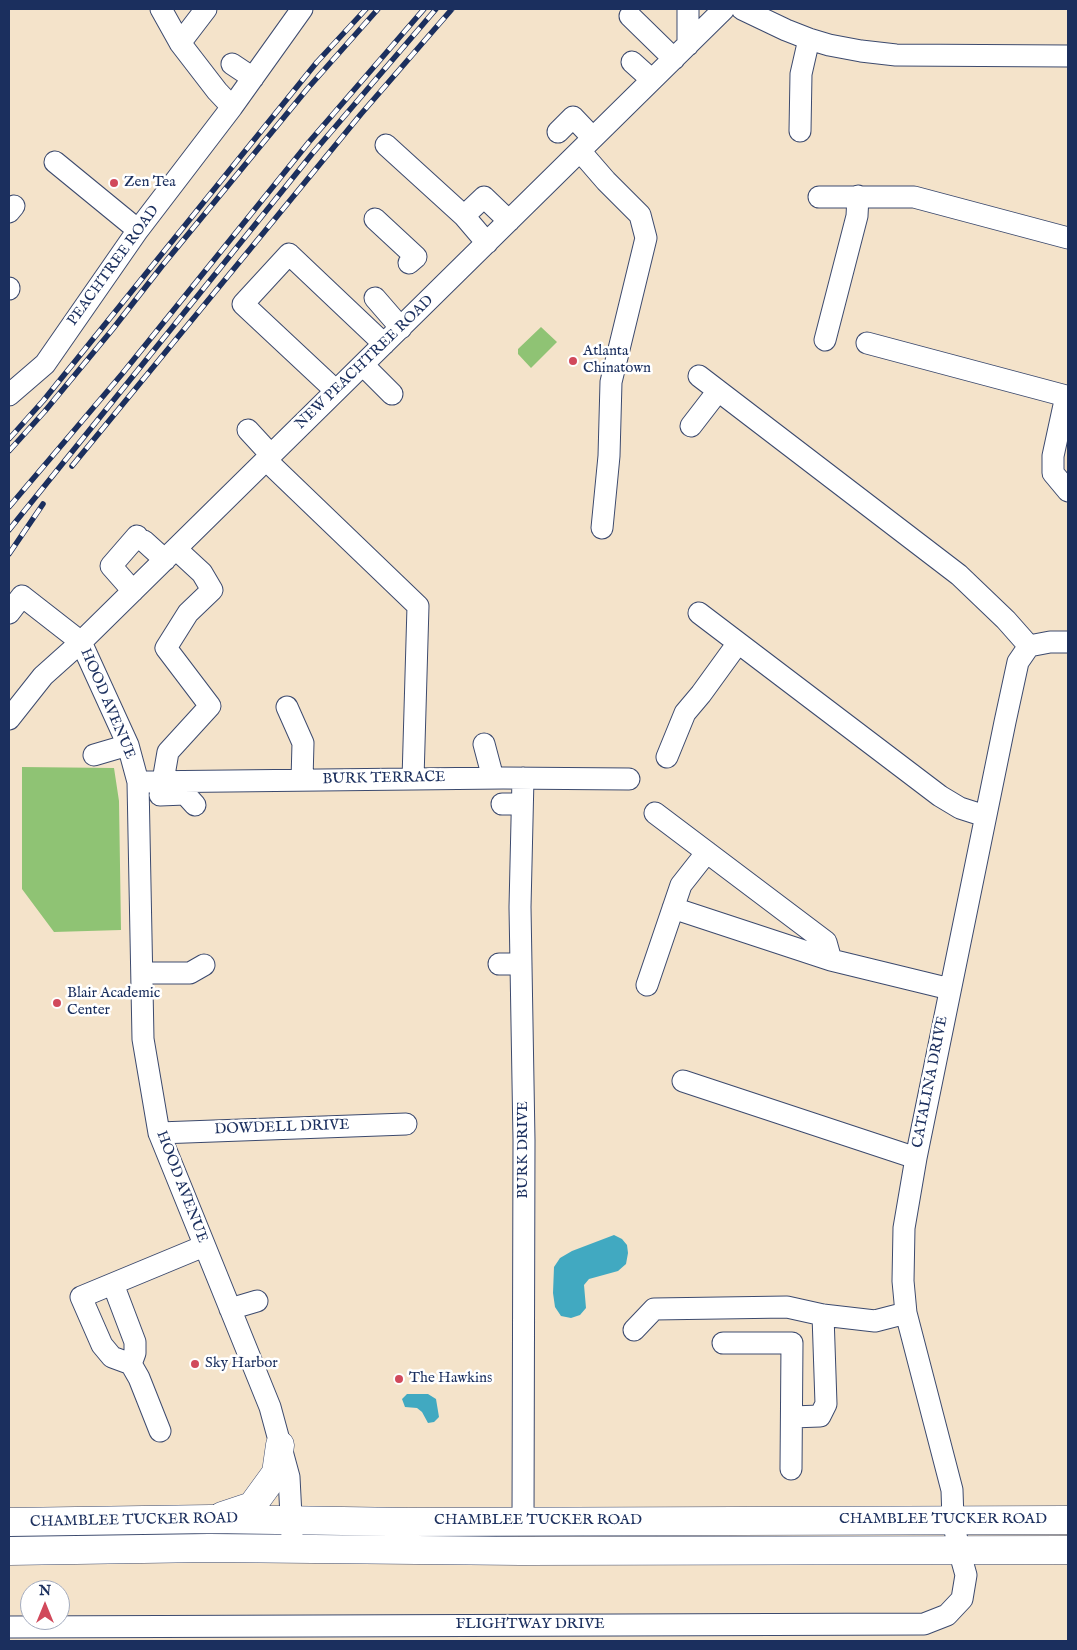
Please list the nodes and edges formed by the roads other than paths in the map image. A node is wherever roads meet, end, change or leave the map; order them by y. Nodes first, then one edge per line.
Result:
1 (161, 9) edge
2 (206, 9) edge
3 (302, 9) edge
4 (688, 9) edge
5 (724, 9) edge
6 (742, 9) edge
7 (778, 9) edge
8 (630, 16) dead end
9 (786, 30) junction
10 (192, 37) junction
11 (809, 39) junction
12 (681, 52) junction
13 (1068, 56) edge
14 (632, 62) dead end
15 (232, 64) dead end
16 (253, 78) junction
17 (652, 80) junction
18 (232, 107) junction
19 (800, 131) dead end
20 (558, 132) dead end
21 (386, 145) dead end
22 (587, 145) junction
23 (56, 162) dead end
24 (858, 196) junction
25 (819, 197) dead end
26 (464, 216) junction
27 (375, 219) dead end
28 (509, 221) junction
29 (138, 230) junction
30 (1068, 238) edge
31 (487, 243) junction
32 (409, 263) dead end
33 (375, 298) dead end
34 (401, 328) junction
35 (824, 340) dead end
36 (867, 343) dead end
37 (384, 344) junction
38 (363, 365) junction
39 (699, 376) dead end
40 (10, 391) edge
41 (336, 391) junction
42 (718, 391) junction
43 (392, 394) dead end
44 (691, 426) dead end
45 (248, 430) dead end
46 (269, 457) junction
47 (1068, 491) edge
48 (602, 528) dead end
49 (170, 554) junction
50 (133, 590) junction
51 (699, 613) dead end
52 (9, 618) edge
53 (81, 642) junction
54 (738, 642) junction
55 (1068, 642) edge
56 (1029, 646) junction
57 (93, 669) junction
58 (43, 676) junction
59 (287, 706) dead end
60 (9, 719) edge
61 (484, 744) dead end
62 (128, 745) junction
63 (94, 755) dead end
64 (667, 757) dead end
65 (493, 778) junction
66 (523, 778) junction
67 (413, 779) junction
68 (629, 779) dead end
69 (302, 780) junction
70 (163, 782) junction
71 (138, 788) junction
72 (194, 805) dead end
73 (655, 813) dead end
74 (985, 816) junction
75 (707, 852) junction
76 (673, 908) junction
77 (831, 960) junction
78 (500, 964) dead end
79 (521, 964) junction
80 (204, 965) dead end
81 (142, 973) junction
82 (647, 985) dead end
83 (950, 988) junction
84 (683, 1081) dead end
85 (406, 1124) dead end
86 (159, 1133) junction
87 (916, 1158) junction
88 (204, 1246) junction
89 (113, 1284) junction
90 (257, 1301) dead end
91 (230, 1309) junction
92 (906, 1313) junction
93 (823, 1315) junction
94 (634, 1330) dead end
95 (723, 1343) dead end
96 (132, 1364) junction
97 (792, 1417) junction
98 (160, 1431) dead end
99 (280, 1444) junction
100 (791, 1469) dead end
101 (9, 1517) edge
102 (211, 1520) junction
103 (292, 1520) junction
104 (953, 1520) junction
105 (1068, 1520) edge
106 (523, 1521) junction
107 (9, 1522) edge
108 (38, 1522) junction
109 (293, 1549) junction
110 (959, 1550) junction
111 (1068, 1550) edge
112 (9, 1551) edge
113 (9, 1627) edge
114 (521, 1633) edge
115 (289, 1634) edge
116 (355, 1634) edge

1 - 10 street
2 - 10 street
3 - 16 street, PEACHTREE ROAD
4 - 12 street
5 - 12 street, NEW PEACHTREE ROAD
6 - 9 street
7 - 9 street
8 - 12 street
9 - 11 street
10 - 18 street
11 - 13 street
11 - 19 street
12 - 17 street, NEW PEACHTREE ROAD
14 - 17 street
15 - 16 street
16 - 18 street, PEACHTREE ROAD
17 - 22 street, NEW PEACHTREE ROAD
18 - 29 street, PEACHTREE ROAD
20 - 22 street
21 - 26 street
22 - 28 street, NEW PEACHTREE ROAD
22 - 48 street
23 - 29 street
24 - 25 street
24 - 30 street
24 - 35 street
26 - 28 street
26 - 31 street
27 - 32 street
28 - 31 street, NEW PEACHTREE ROAD
29 - 40 street, PEACHTREE ROAD
31 - 34 street, NEW PEACHTREE ROAD
33 - 34 street
34 - 37 street, NEW PEACHTREE ROAD
36 - 47 street
37 - 38 street, NEW PEACHTREE ROAD
37 - 41 street
38 - 41 street, NEW PEACHTREE ROAD
38 - 43 street
39 - 42 street
41 - 46 street, NEW PEACHTREE ROAD
42 - 44 street
42 - 56 street
45 - 46 street
46 - 49 street, NEW PEACHTREE ROAD
46 - 67 street
49 - 50 street, NEW PEACHTREE ROAD
49 - 50 street
49 - 70 street
50 - 53 street, NEW PEACHTREE ROAD
51 - 54 street
52 - 53 street
53 - 57 street, HOOD AVENUE
53 - 58 street, NEW PEACHTREE ROAD
54 - 64 street
54 - 74 street
55 - 56 street
56 - 74 street, CATALINA DRIVE
57 - 58 street
57 - 62 street, HOOD AVENUE
58 - 60 street, NEW PEACHTREE ROAD
59 - 69 street
61 - 65 street
62 - 63 street
62 - 71 street, HOOD AVENUE
65 - 66 street, BURK TERRACE
65 - 67 street, BURK TERRACE
66 - 68 street, BURK TERRACE
66 - 79 street, BURK DRIVE
67 - 69 street, BURK TERRACE
69 - 70 street, BURK TERRACE
70 - 71 street, BURK TERRACE
71 - 72 street
71 - 81 street, HOOD AVENUE
73 - 75 street
74 - 83 street, CATALINA DRIVE
75 - 76 street
75 - 77 street
76 - 77 street
76 - 82 street
77 - 83 street
78 - 79 street
79 - 106 street, BURK DRIVE
80 - 81 street
81 - 86 street, HOOD AVENUE
83 - 87 street, CATALINA DRIVE
84 - 87 street
85 - 86 street, DOWDELL DRIVE
86 - 88 street, HOOD AVENUE
87 - 92 street, CATALINA DRIVE
88 - 89 street
88 - 91 street, HOOD AVENUE
89 - 96 street
89 - 96 street
90 - 91 street
91 - 99 street, HOOD AVENUE
92 - 93 street
92 - 104 street, CATALINA DRIVE
93 - 94 street
93 - 97 street
95 - 97 street
96 - 98 street
97 - 100 street
99 - 102 main road
99 - 103 street, HOOD AVENUE
101 - 108 street
102 - 103 main road, CHAMBLEE TUCKER ROAD
102 - 108 main road, CHAMBLEE TUCKER ROAD
103 - 106 main road, CHAMBLEE TUCKER ROAD
103 - 109 street, HOOD AVENUE
104 - 105 main road, CHAMBLEE TUCKER ROAD
104 - 106 main road, CHAMBLEE TUCKER ROAD
104 - 110 street, FLIGHTWAY DRIVE
107 - 108 main road, CHAMBLEE TUCKER ROAD
109 - 110 main road, CHAMBLEE TUCKER ROAD
109 - 112 main road, CHAMBLEE TUCKER ROAD
110 - 111 main road, CHAMBLEE TUCKER ROAD
110 - 114 street, FLIGHTWAY DRIVE
113 - 115 street, FLIGHTWAY DRIVE
114 - 116 street, FLIGHTWAY DRIVE
115 - 116 street, FLIGHTWAY DRIVE

